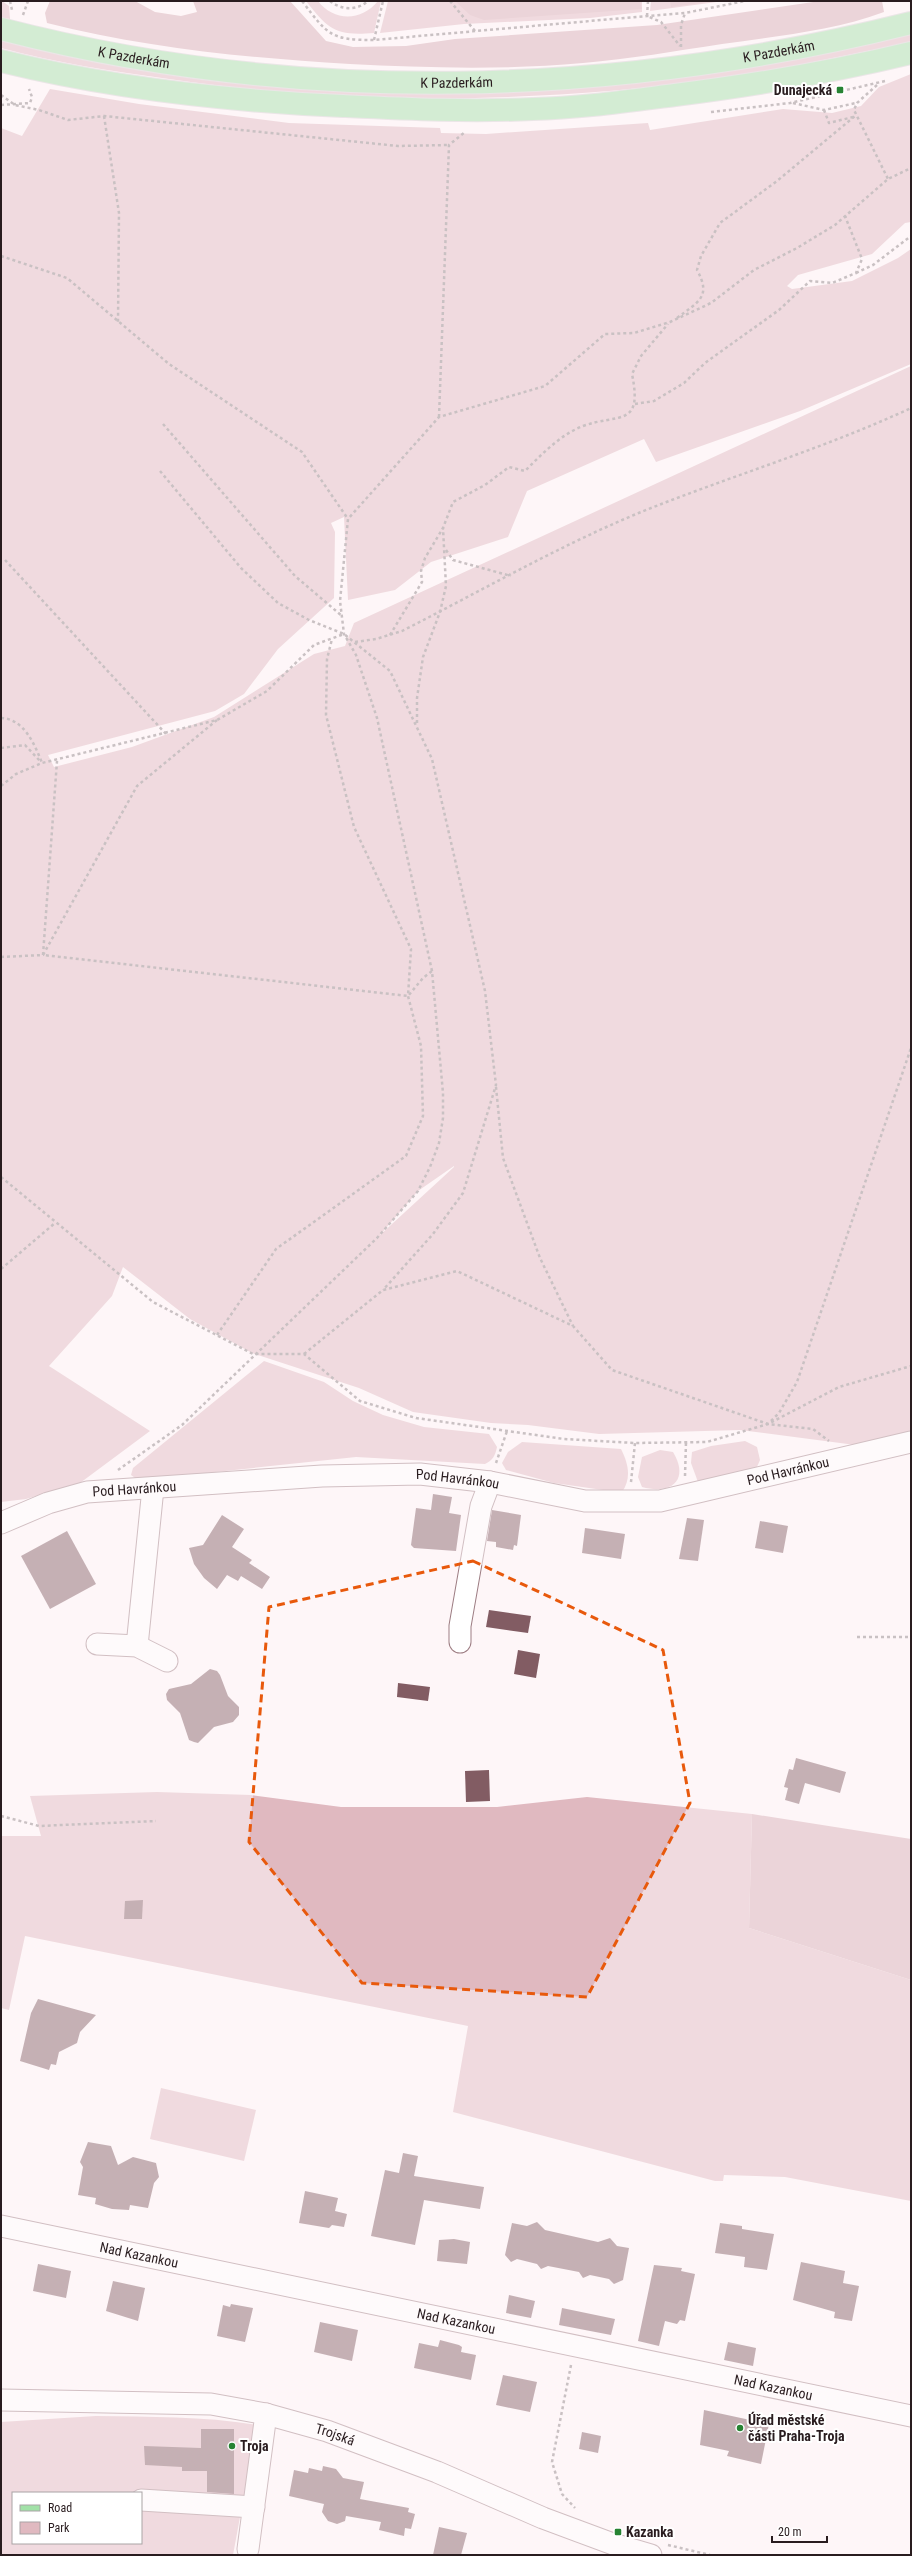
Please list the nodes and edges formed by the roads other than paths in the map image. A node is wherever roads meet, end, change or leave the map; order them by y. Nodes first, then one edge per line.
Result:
1 (911, 23) edge
2 (1, 29) edge
3 (911, 53) edge
4 (1, 61) edge
5 (911, 1442) edge
6 (490, 1482) junction
7 (153, 1488) junction
8 (1, 1523) edge
9 (460, 1642) dead end
10 (97, 1644) dead end
11 (137, 1646) junction
12 (167, 1661) dead end
13 (1, 2226) edge
14 (1, 2400) edge
15 (266, 2414) junction
16 (911, 2416) edge
17 (142, 2500) edge
18 (254, 2507) junction
19 (248, 2549) dead end
20 (651, 2555) edge

1 - 2 main road, K Pazderkám
3 - 4 main road, K Pazderkám
5 - 6 street, Pod Havránkou
6 - 7 street, Pod Havránkou
6 - 9 street
7 - 8 street, Pod Havránkou
7 - 11 street
10 - 11 street
11 - 12 street
13 - 16 street, Nad Kazankou
14 - 15 street, Trojská
15 - 18 street
15 - 20 street, Trojská
17 - 18 street
18 - 19 street

